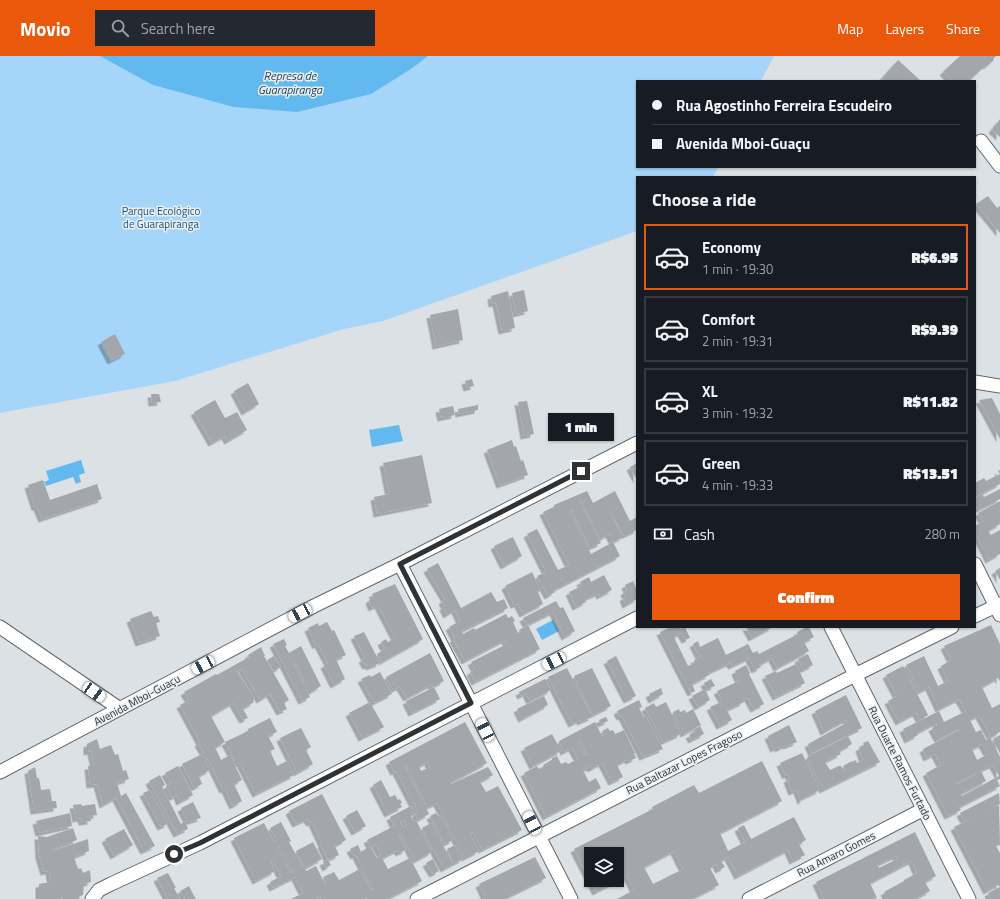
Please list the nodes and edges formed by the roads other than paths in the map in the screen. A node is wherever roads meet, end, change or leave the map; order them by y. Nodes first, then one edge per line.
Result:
1 (981, 141) dead end
2 (1000, 166) edge
3 (976, 382) edge
4 (1000, 386) edge
5 (636, 444) edge
6 (400, 564) junction
7 (976, 566) edge
8 (998, 608) edge
9 (976, 616) edge
10 (636, 619) edge
11 (832, 628) edge
12 (950, 628) edge
13 (1, 630) edge
14 (855, 675) junction
15 (471, 703) junction
16 (120, 709) junction
17 (0, 772) edge
18 (924, 809) junction
19 (539, 836) junction
20 (92, 899) edge
21 (417, 899) edge
22 (571, 899) edge
23 (749, 899) edge
24 (969, 899) edge

1 - 2 street
3 - 4 street
5 - 6 street, Avenida Mboi-Guaçu
6 - 15 street
6 - 16 street, Avenida Mboi-Guaçu
7 - 8 street
8 - 9 street
10 - 15 street
11 - 14 street, Rua Duarte Ramos Furtado
12 - 14 street, Rua Baltazar Lopes Fragoso
13 - 16 street
14 - 18 street, Rua Duarte Ramos Furtado
14 - 19 street, Rua Baltazar Lopes Fragoso
15 - 19 street
15 - 20 street
16 - 17 street, Avenida Mboi-Guaçu
18 - 23 street, Rua Amaro Gomes
18 - 24 street, Rua Duarte Ramos Furtado
19 - 21 street, Rua Baltazar Lopes Fragoso
19 - 22 street

